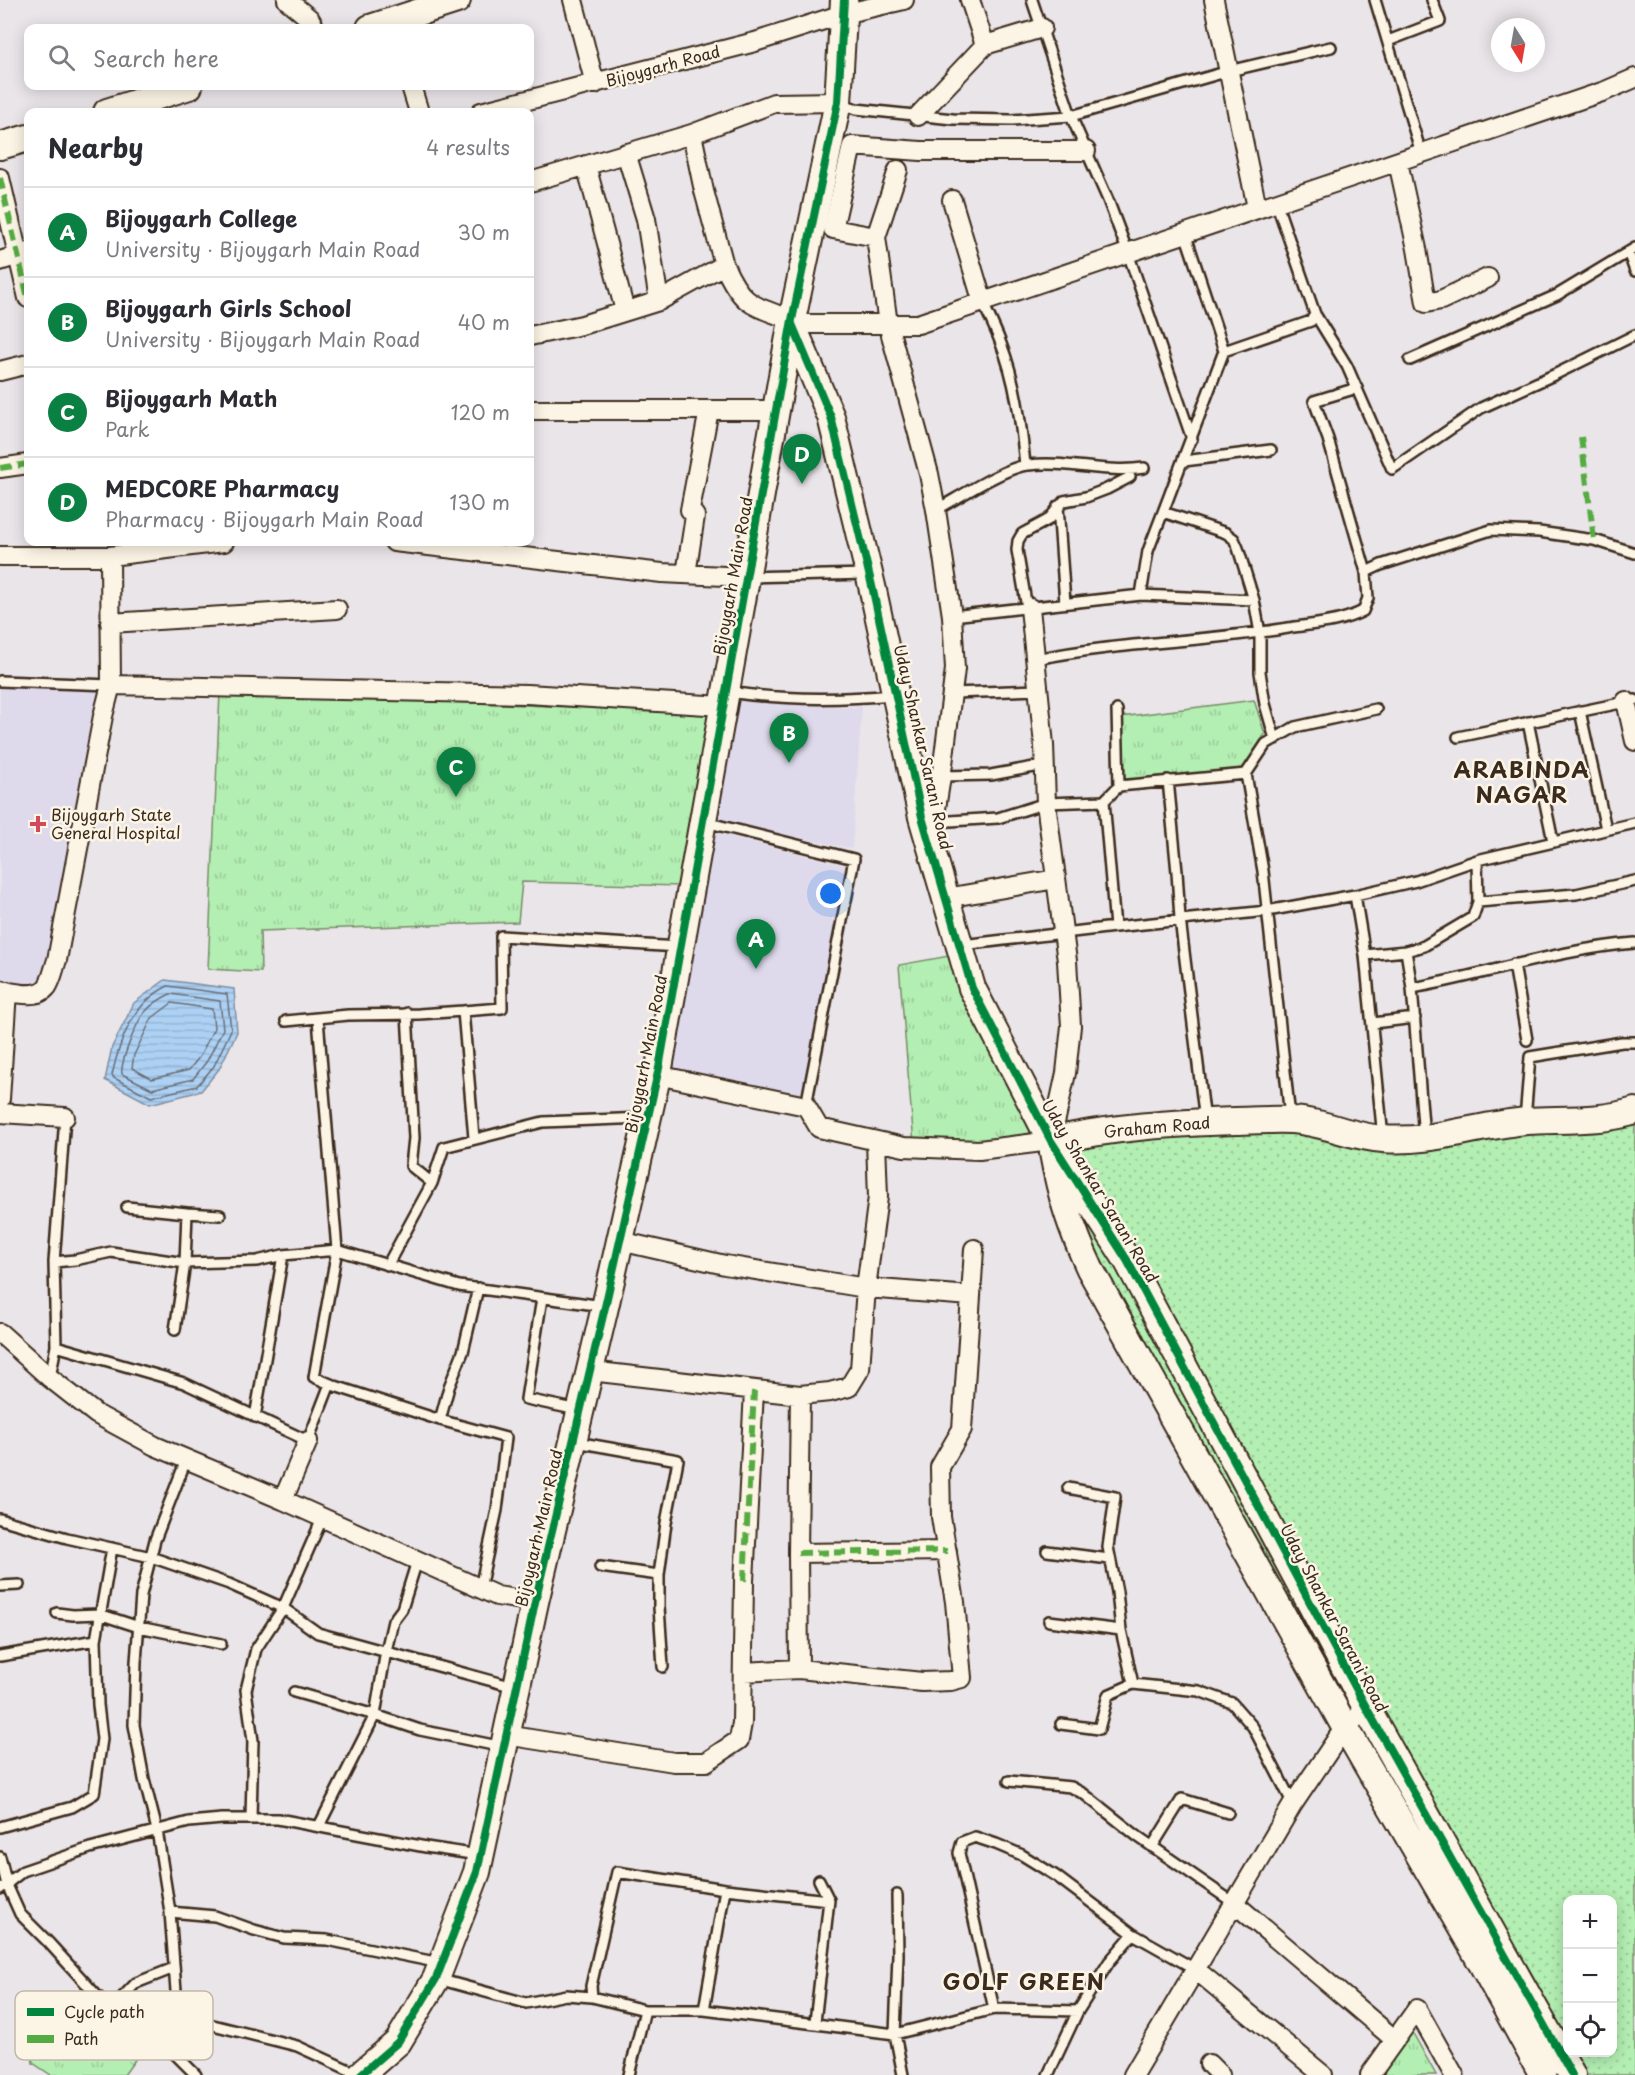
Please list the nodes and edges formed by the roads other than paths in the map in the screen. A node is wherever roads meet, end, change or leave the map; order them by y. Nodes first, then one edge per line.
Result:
1 (287, 0) edge
2 (457, 0) edge
3 (573, 0) edge
4 (903, 0) edge
5 (970, 0) edge
6 (1032, 0) edge
7 (1214, 0) edge
8 (1375, 0) edge
9 (1431, 0) edge
10 (844, 7) edge
11 (313, 24) edge
12 (391, 24) edge
13 (1042, 28) junction
14 (1388, 41) junction
15 (985, 45) junction
16 (1331, 47) dead end
17 (1229, 71) junction
18 (1635, 78) edge
19 (595, 84) junction
20 (181, 90) edge
21 (412, 90) edge
22 (838, 102) junction
23 (152, 105) edge
24 (133, 108) edge
25 (418, 108) edge
26 (498, 108) edge
27 (918, 116) junction
28 (1071, 116) junction
29 (692, 134) junction
30 (24, 139) edge
31 (0, 147) edge
32 (1086, 151) junction
33 (626, 153) junction
34 (1421, 153) junction
35 (1398, 162) junction
36 (586, 165) junction
37 (897, 170) dead end
38 (0, 178) edge
39 (534, 181) edge
40 (952, 200) dead end
41 (1276, 202) junction
42 (1257, 208) junction
43 (1185, 233) junction
44 (876, 237) junction
45 (1631, 250) edge
46 (1128, 253) junction
47 (23, 254) edge
48 (0, 261) edge
49 (724, 265) junction
50 (1635, 271) edge
51 (1488, 278) dead end
52 (659, 301) junction
53 (983, 303) junction
54 (625, 311) junction
55 (1315, 314) junction
56 (792, 322) junction
57 (888, 324) junction
58 (534, 335) edge
59 (1635, 335) edge
60 (1224, 351) junction
61 (1410, 360) dead end
62 (24, 365) edge
63 (0, 371) edge
64 (1357, 388) junction
65 (534, 410) edge
66 (709, 410) junction
67 (776, 410) junction
68 (1192, 439) junction
69 (1271, 450) dead end
70 (1184, 461) junction
71 (24, 465) edge
72 (1025, 465) junction
73 (0, 468) edge
74 (1144, 468) dead end
75 (1130, 477) dead end
76 (1058, 506) junction
77 (936, 510) junction
78 (1163, 512) junction
79 (156, 546) edge
80 (430, 546) edge
81 (1635, 553) edge
82 (0, 556) edge
83 (110, 556) junction
84 (1366, 572) junction
85 (686, 574) junction
86 (869, 574) junction
87 (746, 577) junction
88 (1140, 595) junction
89 (1254, 600) junction
90 (1065, 603) junction
91 (1028, 608) junction
92 (337, 609) dead end
93 (952, 616) junction
94 (110, 623) junction
95 (1260, 633) junction
96 (1036, 659) junction
97 (0, 681) edge
98 (111, 685) junction
99 (1039, 690) junction
100 (952, 693) junction
101 (896, 695) junction
102 (725, 699) junction
103 (1630, 700) edge
104 (1376, 709) dead end
105 (1117, 710) dead end
106 (1580, 711) junction
107 (1528, 722) junction
108 (1458, 737) dead end
109 (1275, 739) junction
110 (1635, 741) edge
111 (1045, 765) junction
112 (1246, 774) junction
113 (941, 776) junction
114 (1168, 780) junction
115 (1119, 786) junction
116 (1104, 801) junction
117 (1046, 803) junction
118 (703, 822) junction
119 (1635, 823) edge
120 (1606, 829) junction
121 (932, 833) junction
122 (1553, 841) junction
123 (1477, 860) junction
124 (1056, 879) junction
125 (1635, 881) edge
126 (1355, 895) junction
127 (946, 898) junction
128 (1478, 902) junction
129 (1267, 911) junction
130 (1180, 919) junction
131 (1115, 927) junction
132 (1063, 933) junction
133 (1635, 944) edge
134 (960, 945) junction
135 (680, 947) junction
136 (1406, 951) junction
137 (1365, 955) junction
138 (1514, 964) junction
139 (1412, 988) junction
140 (3, 990) edge
141 (463, 1011) junction
142 (407, 1013) junction
143 (318, 1018) junction
144 (1415, 1018) junction
145 (286, 1021) dead end
146 (1373, 1023) junction
147 (1527, 1040) dead end
148 (1635, 1042) edge
149 (657, 1076) junction
150 (0, 1099) edge
151 (806, 1106) junction
152 (1635, 1111) edge
153 (0, 1113) edge
154 (65, 1117) joint
155 (647, 1118) junction
156 (1290, 1120) junction
157 (1525, 1121) junction
158 (1205, 1122) junction
159 (474, 1138) junction
160 (1383, 1139) junction
161 (1425, 1139) junction
162 (876, 1141) junction
163 (1051, 1141) junction
164 (432, 1183) junction
165 (127, 1207) dead end
166 (187, 1213) junction
167 (220, 1215) dead end
168 (620, 1240) junction
169 (974, 1249) dead end
170 (337, 1250) junction
171 (283, 1255) junction
172 (54, 1262) junction
173 (185, 1263) junction
174 (388, 1264) junction
175 (478, 1288) junction
176 (866, 1288) junction
177 (971, 1296) junction
178 (542, 1298) junction
179 (605, 1307) junction
180 (175, 1330) dead end
181 (0, 1333) edge
182 (56, 1346) junction
183 (590, 1371) junction
184 (50, 1378) junction
185 (330, 1384) junction
186 (754, 1391) junction
187 (800, 1395) junction
188 (580, 1410) junction
189 (255, 1417) junction
190 (440, 1420) junction
191 (308, 1441) junction
192 (572, 1441) junction
193 (186, 1460) junction
194 (1068, 1488) dead end
195 (283, 1500) junction
196 (0, 1519) edge
197 (322, 1519) junction
198 (112, 1548) junction
199 (946, 1551) junction
200 (1047, 1551) dead end
201 (798, 1553) junction
202 (151, 1557) junction
203 (1109, 1558) junction
204 (417, 1561) junction
205 (600, 1567) dead end
206 (659, 1575) junction
207 (19, 1585) dead end
208 (0, 1586) edge
209 (480, 1588) junction
210 (535, 1602) junction
211 (283, 1608) junction
212 (57, 1613) dead end
213 (99, 1614) junction
214 (1049, 1621) dead end
215 (139, 1627) junction
216 (1121, 1630) junction
217 (96, 1640) junction
218 (221, 1644) dead end
219 (386, 1651) junction
220 (0, 1656) edge
221 (663, 1667) dead end
222 (799, 1669) junction
223 (743, 1672) junction
224 (1133, 1684) junction
225 (517, 1688) junction
226 (294, 1692) dead end
227 (1367, 1709) junction
228 (375, 1715) junction
229 (1061, 1724) dead end
230 (1345, 1726) junction
231 (505, 1741) junction
232 (1009, 1781) dead end
233 (1293, 1803) junction
234 (1228, 1813) dead end
235 (251, 1818) junction
236 (319, 1826) junction
237 (0, 1827) edge
238 (157, 1830) junction
239 (1152, 1848) junction
240 (481, 1856) junction
241 (0, 1857) edge
242 (819, 1880) dead end
243 (3, 1887) edge
244 (725, 1889) junction
245 (897, 1895) dead end
246 (829, 1900) junction
247 (1234, 1904) junction
248 (170, 1912) junction
249 (1133, 1934) junction
250 (174, 1968) junction
251 (1196, 1969) junction
252 (439, 1971) junction
253 (93, 1991) edge
254 (128, 1991) edge
255 (176, 1991) edge
256 (592, 1997) junction
257 (994, 2009) junction
258 (645, 2010) junction
259 (704, 2010) junction
260 (1078, 2011) junction
261 (815, 2022) junction
262 (213, 2025) edge
263 (895, 2034) junction
264 (1394, 2039) junction
265 (181, 2060) edge
266 (196, 2075) edge
267 (360, 2075) edge
268 (629, 2075) edge
269 (903, 2075) edge
270 (1048, 2075) edge
271 (1133, 2075) edge
272 (1323, 2075) edge
273 (1370, 2075) edge
274 (1455, 2075) edge
275 (1543, 2075) edge
276 (1572, 2075) edge

1 - 11 street
2 - 12 street
3 - 19 street
4 - 10 street, Bijoygarh Road
5 - 15 street
6 - 13 lane
7 - 17 street
8 - 14 lane
9 - 14 lane
10 - 19 street, Bijoygarh Road
10 - 22 street, Bijoygarh Main Road
13 - 15 street
13 - 28 lane
14 - 34 lane
15 - 27 street
16 - 17 lane
17 - 28 lane
17 - 42 street
18 - 34 street
19 - 26 street, Bijoygarh Road
20 - 23 street
21 - 25 street
22 - 27 lane
22 - 29 street
22 - 56 street, Bijoygarh Main Road
23 - 24 street
27 - 28 lane
28 - 32 lane
29 - 33 street
29 - 49 street
30 - 31 street
32 - 44 street
32 - 46 lane
33 - 36 street
33 - 52 street
34 - 35 street
35 - 41 street
35 - 51 street
36 - 39 street
36 - 54 street
37 - 44 street
38 - 47 street
40 - 53 street
41 - 42 street
41 - 55 lane
42 - 43 street
43 - 46 street
43 - 60 lane
44 - 57 street
45 - 50 lane
45 - 61 lane
46 - 53 street
46 - 68 lane
47 - 48 street
49 - 52 street
49 - 56 street
52 - 54 street
53 - 57 street
53 - 72 lane
54 - 58 street
55 - 60 lane
55 - 64 lane
56 - 57 street
56 - 67 street, Bijoygarh Main Road
56 - 86 street, Uday Shankar Sarani Road
57 - 77 street
59 - 64 lane
60 - 68 lane
62 - 63 street
64 - 84 lane
65 - 66 street
66 - 67 street
66 - 85 street
67 - 87 street, Bijoygarh Main Road
68 - 70 lane
69 - 70 lane
70 - 78 lane
71 - 73 street
72 - 74 lane
72 - 77 lane
75 - 76 lane
76 - 90 lane
76 - 91 lane
77 - 93 street
78 - 88 lane
78 - 89 lane
79 - 83 street
80 - 85 street
81 - 84 lane
82 - 83 street
83 - 94 street
84 - 95 lane
85 - 87 street
86 - 87 lane
86 - 101 street, Uday Shankar Sarani Road
87 - 102 street, Bijoygarh Main Road
88 - 89 lane
88 - 90 lane
89 - 95 lane
90 - 91 lane
91 - 93 lane
91 - 96 street
92 - 94 street
93 - 100 street
94 - 98 street
95 - 96 lane
95 - 109 lane
96 - 99 street
97 - 98 lane
98 - 102 street
98 - 140 street
99 - 100 lane
99 - 111 street
100 - 113 street
101 - 102 lane
101 - 121 street, Uday Shankar Sarani Road
102 - 118 street, Bijoygarh Main Road
103 - 106 lane
103 - 110 street
104 - 109 lane
105 - 115 lane
106 - 107 lane
106 - 120 lane
107 - 108 lane
107 - 122 lane
109 - 112 lane
111 - 113 lane
111 - 117 street
112 - 114 lane
112 - 129 lane
113 - 121 street
114 - 115 lane
114 - 130 lane
115 - 116 lane
116 - 117 lane
116 - 131 lane
117 - 121 lane
117 - 124 street
118 - 135 street, Bijoygarh Main Road
118 - 151 lane
119 - 120 lane
120 - 122 lane
121 - 127 street, Uday Shankar Sarani Road
122 - 123 lane
123 - 126 lane
123 - 128 lane
124 - 127 street
124 - 132 street
125 - 128 lane
126 - 129 lane
126 - 137 lane
127 - 134 street, Uday Shankar Sarani Road
128 - 136 lane
129 - 130 lane
129 - 156 lane
130 - 131 lane
130 - 158 lane
131 - 132 lane
132 - 134 lane
132 - 163 street
133 - 138 lane
134 - 163 street, Uday Shankar Sarani Road
135 - 141 lane
135 - 149 street, Bijoygarh Main Road
136 - 137 lane
136 - 139 lane
137 - 146 lane
138 - 139 lane
138 - 147 lane
139 - 144 lane
140 - 150 street
141 - 142 lane
141 - 159 lane
142 - 143 lane
142 - 164 lane
143 - 145 lane
143 - 170 lane
144 - 146 lane
144 - 161 lane
146 - 160 lane
148 - 157 lane
149 - 151 street
149 - 155 street, Bijoygarh Main Road
151 - 162 street, Graham Road
152 - 157 street, Graham Road
153 - 154 street
154 - 172 lane
155 - 159 lane
155 - 168 street, Bijoygarh Main Road
156 - 158 street, Graham Road
156 - 160 street, Graham Road
157 - 161 street, Graham Road
158 - 163 street, Graham Road
159 - 164 lane
160 - 161 street, Graham Road
162 - 163 street, Graham Road
162 - 176 street
163 - 227 street, Uday Shankar Sarani Road
163 - 230 street, Uday Shankar Sarani Road
164 - 174 lane
165 - 166 lane
166 - 167 lane
166 - 173 lane
168 - 176 street
168 - 179 street, Bijoygarh Main Road
169 - 177 street
170 - 171 lane
170 - 174 lane
170 - 185 lane
171 - 173 lane
171 - 189 lane
172 - 173 lane
172 - 182 lane
173 - 180 lane
174 - 175 lane
175 - 178 lane
175 - 190 lane
176 - 177 street
176 - 187 street
177 - 199 street
178 - 179 lane
178 - 188 lane
179 - 183 street, Bijoygarh Main Road
181 - 184 street
182 - 184 lane
182 - 189 lane
183 - 186 street
183 - 188 street, Bijoygarh Main Road
184 - 193 street
185 - 190 lane
185 - 191 lane
186 - 187 street
186 - 223 street
187 - 201 street
188 - 192 street, Bijoygarh Main Road
189 - 191 lane
190 - 209 lane
191 - 195 street
192 - 206 lane
192 - 210 street, Bijoygarh Main Road
193 - 195 street
193 - 202 lane
194 - 203 lane
195 - 197 street
196 - 198 lane
197 - 204 street
197 - 211 lane
198 - 202 lane
198 - 213 lane
199 - 201 street
199 - 222 street
200 - 203 lane
201 - 222 street
202 - 211 lane
202 - 215 lane
203 - 216 lane
204 - 209 street
204 - 219 lane
205 - 206 lane
206 - 221 lane
207 - 208 lane
209 - 210 street
210 - 225 street, Bijoygarh Main Road
211 - 219 lane
211 - 235 lane
212 - 213 lane
213 - 215 lane
213 - 217 lane
214 - 216 lane
215 - 218 lane
215 - 238 lane
216 - 224 lane
217 - 220 lane
217 - 237 lane
219 - 225 lane
219 - 228 lane
222 - 223 street
223 - 231 street
224 - 229 lane
224 - 233 lane
225 - 231 street, Bijoygarh Main Road
226 - 228 lane
227 - 230 street
227 - 276 street, Uday Shankar Sarani Road
228 - 231 lane
228 - 236 lane
230 - 233 street
230 - 275 street, Uday Shankar Sarani Road
231 - 240 street, Bijoygarh Main Road
232 - 239 lane
233 - 247 street
234 - 239 lane
235 - 236 lane
235 - 238 lane
236 - 240 lane
238 - 243 lane
238 - 248 lane
239 - 247 lane
240 - 252 street, Bijoygarh Main Road
241 - 243 lane
242 - 246 lane
243 - 253 lane
244 - 246 lane
244 - 256 lane
244 - 259 lane
245 - 263 lane
246 - 261 lane
247 - 251 street
247 - 264 street
248 - 250 lane
248 - 252 lane
249 - 251 lane
249 - 257 lane
249 - 260 lane
250 - 254 lane
250 - 255 lane
251 - 271 street
251 - 272 street
252 - 256 lane
252 - 267 street, Bijoygarh Main Road
256 - 258 lane
257 - 260 lane
257 - 263 lane
258 - 259 lane
258 - 268 lane
259 - 261 lane
260 - 270 lane
261 - 263 lane
262 - 267 lane
263 - 269 lane
264 - 273 street
264 - 274 street
265 - 266 lane

